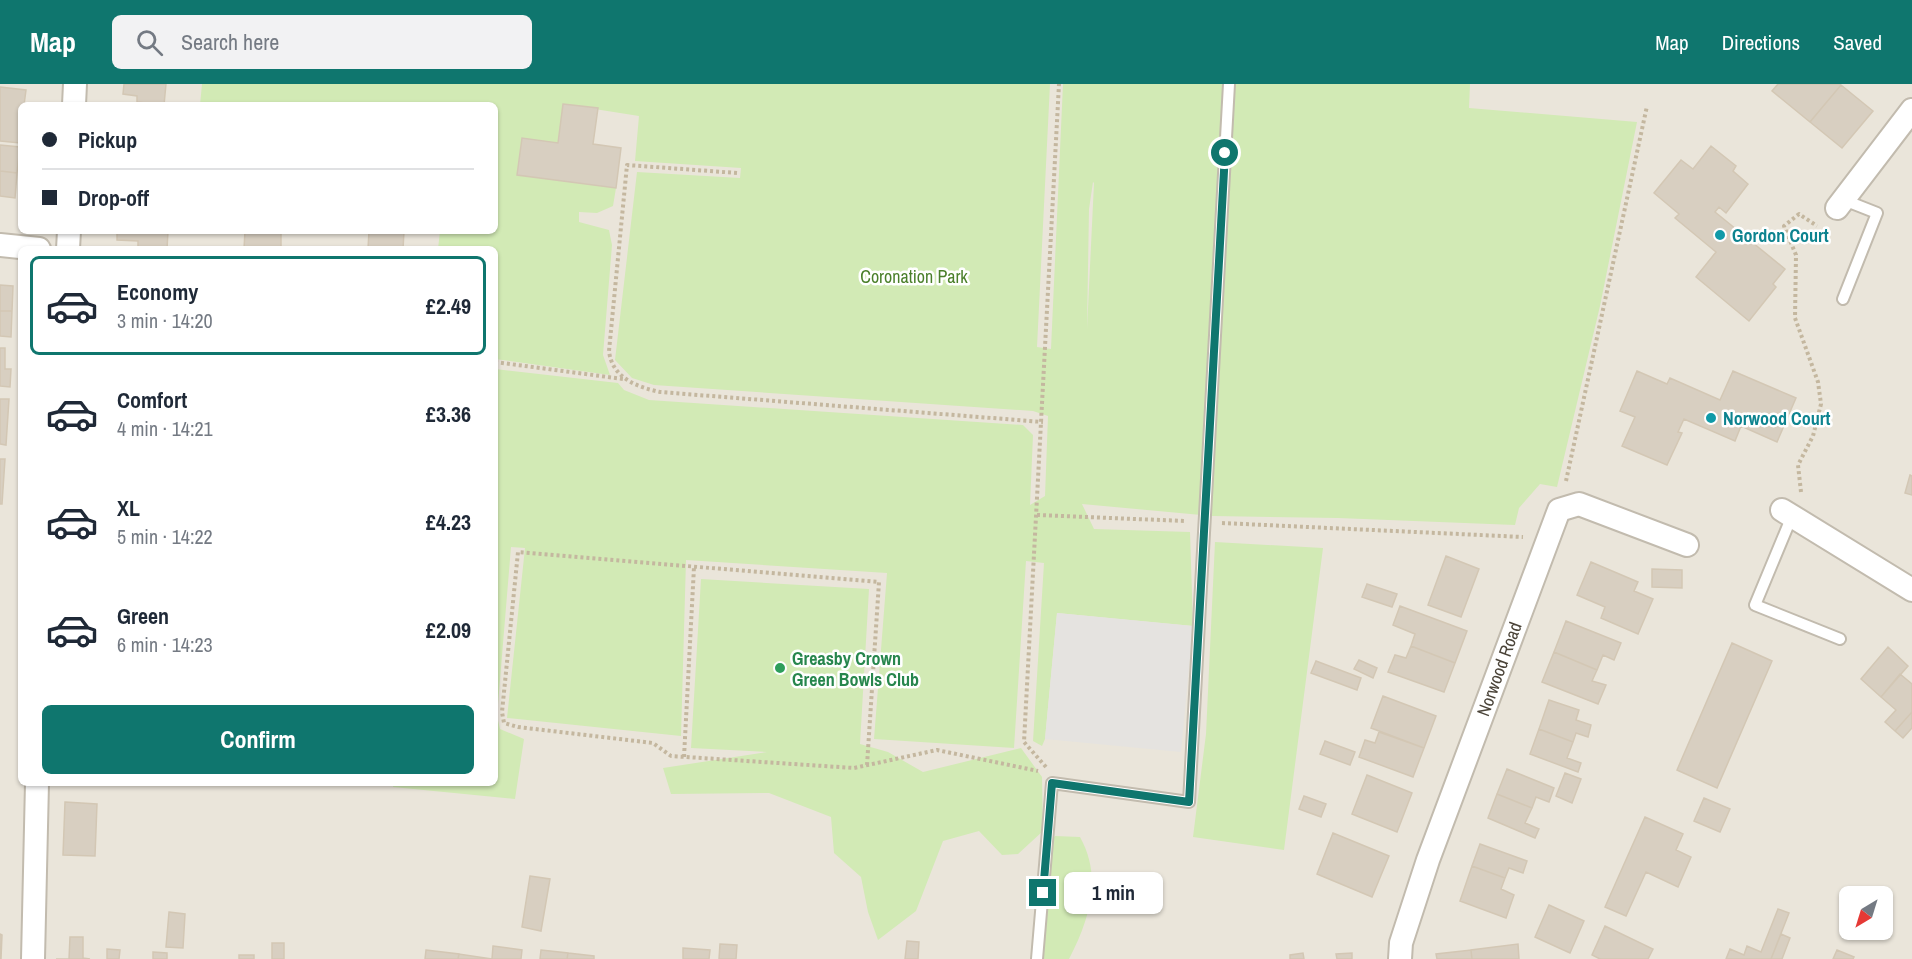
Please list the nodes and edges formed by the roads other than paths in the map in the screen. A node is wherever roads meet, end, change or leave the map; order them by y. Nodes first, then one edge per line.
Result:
1 (75, 84) edge
2 (1229, 84) edge
3 (74, 102) edge
4 (1912, 110) edge
5 (1840, 204) joint
6 (0, 244) edge
7 (18, 246) edge
8 (1843, 299) dead end
9 (1792, 516) joint
10 (1687, 544) dead end
11 (1912, 590) edge
12 (1840, 639) dead end
13 (37, 786) edge
14 (33, 959) edge
15 (1038, 959) edge
16 (1400, 959) edge

1 - 3 street
2 - 15 lane
4 - 5 street
5 - 8 lane
6 - 7 street
9 - 11 street
9 - 12 lane
10 - 16 street, Norwood Road
13 - 14 street

